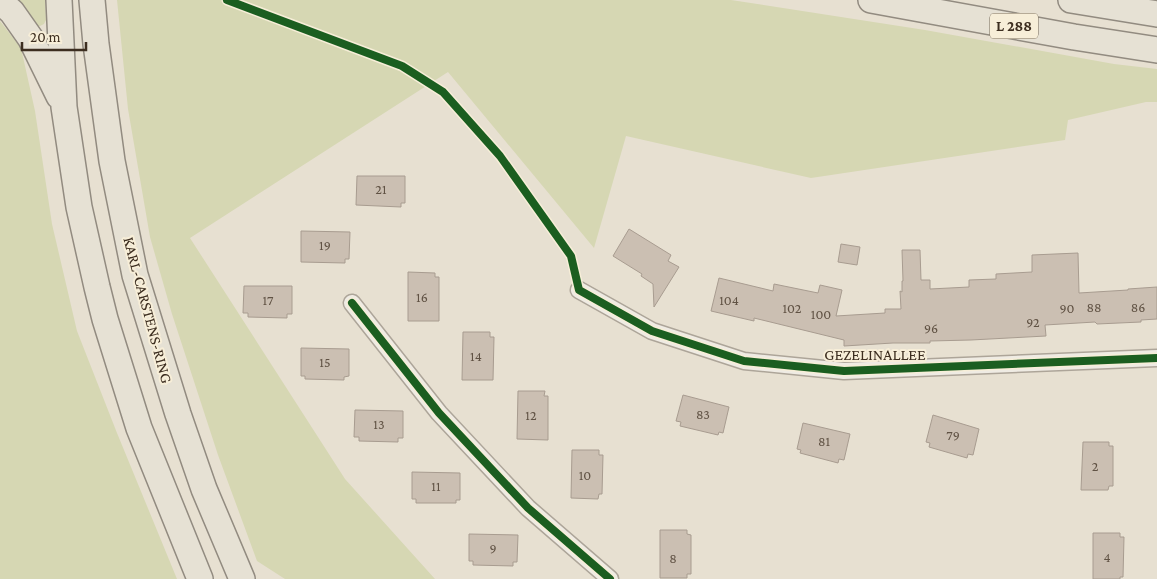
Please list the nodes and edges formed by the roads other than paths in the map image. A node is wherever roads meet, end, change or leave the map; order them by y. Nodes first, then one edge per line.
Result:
1 (59, 0) edge
2 (871, 0) edge
3 (1071, 0) edge
4 (0, 1) edge
5 (95, 7) edge
6 (1157, 14) edge
7 (1157, 50) edge
8 (64, 107) junction
9 (579, 290) dead end
10 (352, 303) dead end
11 (1157, 358) edge
12 (200, 579) edge
13 (242, 579) edge
14 (610, 579) edge

1 - 8 main road
2 - 7 main road, L 288
3 - 6 main road
4 - 8 main road
5 - 13 main road, KARL-CARSTENS-RING
8 - 12 main road
9 - 11 street, GEZELINALLEE
10 - 14 street

